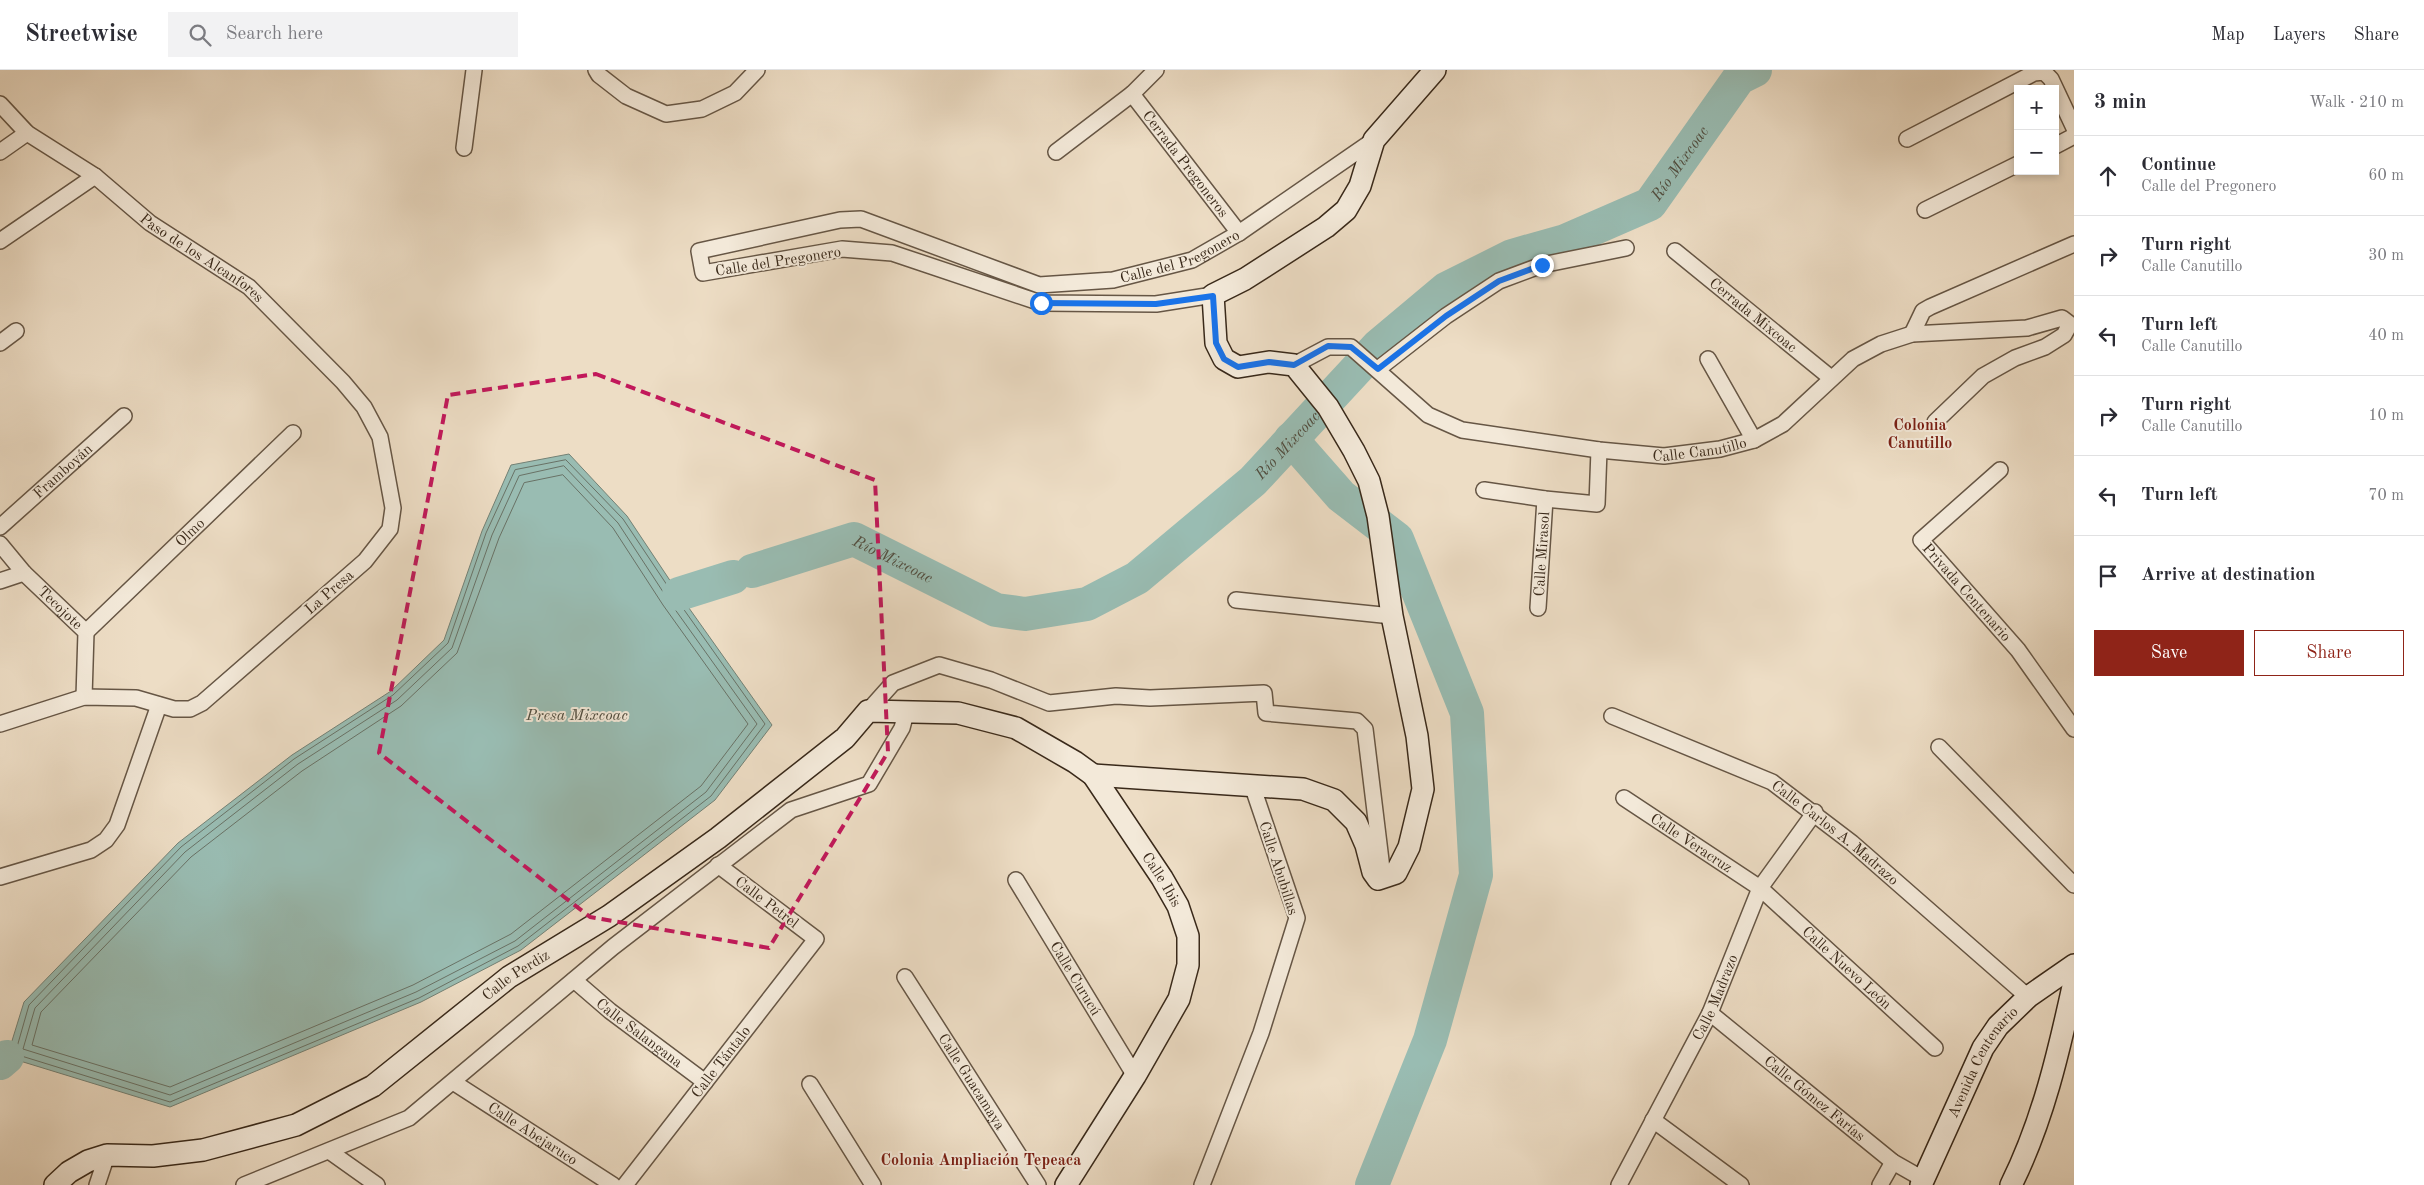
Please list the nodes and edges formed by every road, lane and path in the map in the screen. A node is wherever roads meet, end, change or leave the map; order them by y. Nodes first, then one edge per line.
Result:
1 (474, 70) edge
2 (596, 70) edge
3 (757, 70) edge
4 (1156, 70) edge
5 (1435, 70) edge
6 (1132, 94) junction
7 (0, 104) edge
8 (2074, 128) edge
9 (27, 133) junction
10 (2074, 136) edge
11 (1907, 139) dead end
12 (1374, 140) junction
13 (2059, 144) edge
14 (464, 148) dead end
15 (0, 152) edge
16 (1056, 152) dead end
17 (2014, 166) edge
18 (95, 176) junction
19 (1925, 210) dead end
20 (1239, 232) junction
21 (0, 242) edge
22 (2074, 244) edge
23 (1626, 248) dead end
24 (1675, 251) dead end
25 (1213, 296) junction
26 (16, 331) dead end
27 (1912, 334) junction
28 (0, 343) edge
29 (1708, 359) dead end
30 (1295, 366) junction
31 (1377, 369) junction
32 (1831, 378) junction
33 (124, 416) dead end
34 (1935, 422) dead end
35 (293, 433) dead end
36 (380, 436) joint
37 (1754, 440) junction
38 (1598, 450) junction
39 (2000, 470) dead end
40 (1484, 490) dead end
41 (1545, 500) junction
42 (0, 527) edge
43 (0, 544) edge
44 (24, 573) junction
45 (0, 581) edge
46 (1236, 600) dead end
47 (1538, 608) dead end
48 (1392, 616) junction
49 (86, 632) junction
50 (84, 697) junction
51 (159, 705) junction
52 (887, 711) junction
53 (1612, 716) dead end
54 (0, 724) edge
55 (2074, 729) edge
56 (1939, 747) dead end
57 (1093, 775) junction
58 (1252, 786) junction
59 (1624, 798) dead end
60 (1815, 812) junction
61 (718, 864) junction
62 (0, 876) edge
63 (1383, 878) junction
64 (1016, 880) dead end
65 (2074, 885) edge
66 (1760, 888) junction
67 (816, 939) joint
68 (2074, 966) edge
69 (905, 977) dead end
70 (574, 980) junction
71 (2074, 982) edge
72 (2028, 997) junction
73 (1710, 1013) junction
74 (1934, 1048) dead end
75 (1135, 1076) junction
76 (453, 1082) junction
77 (705, 1082) junction
78 (810, 1084) dead end
79 (1653, 1120) junction
80 (329, 1150) junction
81 (107, 1155) junction
82 (1892, 1162) junction
83 (1922, 1182) edge
84 (55, 1185) edge
85 (97, 1185) edge
86 (244, 1185) edge
87 (377, 1185) edge
88 (613, 1185) edge
89 (625, 1185) edge
90 (873, 1185) edge
91 (1038, 1185) edge
92 (1066, 1185) edge
93 (1202, 1185) edge
94 (1619, 1185) edge
95 (1741, 1185) edge
96 (1880, 1185) edge
97 (2011, 1185) edge

1 - 14 street
2 - 3 street
4 - 6 street
5 - 12 street, Calle del Pregonero
6 - 16 street
6 - 20 street, Cerrada Pregoneros
7 - 9 street, Paso de los Alcanfores
8 - 11 street
9 - 15 street
9 - 18 street, Paso de los Alcanfores
10 - 13 street
12 - 20 street, Calle del Pregonero
12 - 25 street, Calle del Pregonero
17 - 19 street
18 - 21 street
18 - 36 street, Paso de los Alcanfores
20 - 25 street, Calle del Pregonero
22 - 27 street
23 - 31 street
24 - 32 street, Cerrada Mixcoac
25 - 30 street
26 - 28 street
27 - 32 street, Calle Canutillo
27 - 34 street, Calle Canutillo
29 - 37 street
30 - 31 street, Calle Canutillo
30 - 48 street
31 - 38 street, Calle Canutillo
32 - 37 street, Calle Canutillo
33 - 42 street, Framboyán
35 - 49 street, Olmo
36 - 51 street, La Presa
37 - 38 street, Calle Canutillo
38 - 41 street, Calle Mirasol
39 - 55 street, Privada Centenario
40 - 41 street, Calle Mirasol
41 - 47 street, Calle Mirasol
43 - 44 street, Tecojote
44 - 45 street
44 - 49 street, Tecojote
46 - 48 street
48 - 63 street
49 - 50 street, Tecojote
50 - 51 street
50 - 54 street
51 - 62 street
52 - 57 street, Calle Ibis
52 - 61 street
52 - 63 street
52 - 81 street, Calle Perdiz
53 - 60 street, Calle Carlos A. Madrazo
56 - 65 street
57 - 58 street
57 - 75 street, Calle Ibis
58 - 63 street
58 - 93 street, Calle Abubillas
59 - 66 street, Calle Veracruz
60 - 66 street, Calle Madrazo
60 - 72 street, Calle Carlos A. Madrazo
61 - 67 street, Calle Petrel
61 - 70 street
64 - 75 street, Calle Curucú
66 - 73 street, Calle Madrazo
66 - 74 street, Calle Nuevo León
67 - 77 street, Calle Tántalo
68 - 72 street, Avenida Centenario
69 - 91 street, Calle Guacamaya
70 - 76 street
70 - 77 street, Calle Salangana
71 - 97 street
72 - 83 street, Avenida Centenario
73 - 79 street, Calle Madrazo
73 - 82 street, Calle Gómez Farías
75 - 92 street, Calle Ibis
76 - 80 street
76 - 88 street, Calle Abejaruco
77 - 89 street, Calle Tántalo
78 - 90 street
79 - 94 street, Calle Madrazo
79 - 95 street
80 - 86 street
80 - 87 street
81 - 84 street, Calle Perdiz
81 - 85 street
82 - 83 street, Calle Gómez Farías
82 - 96 street

